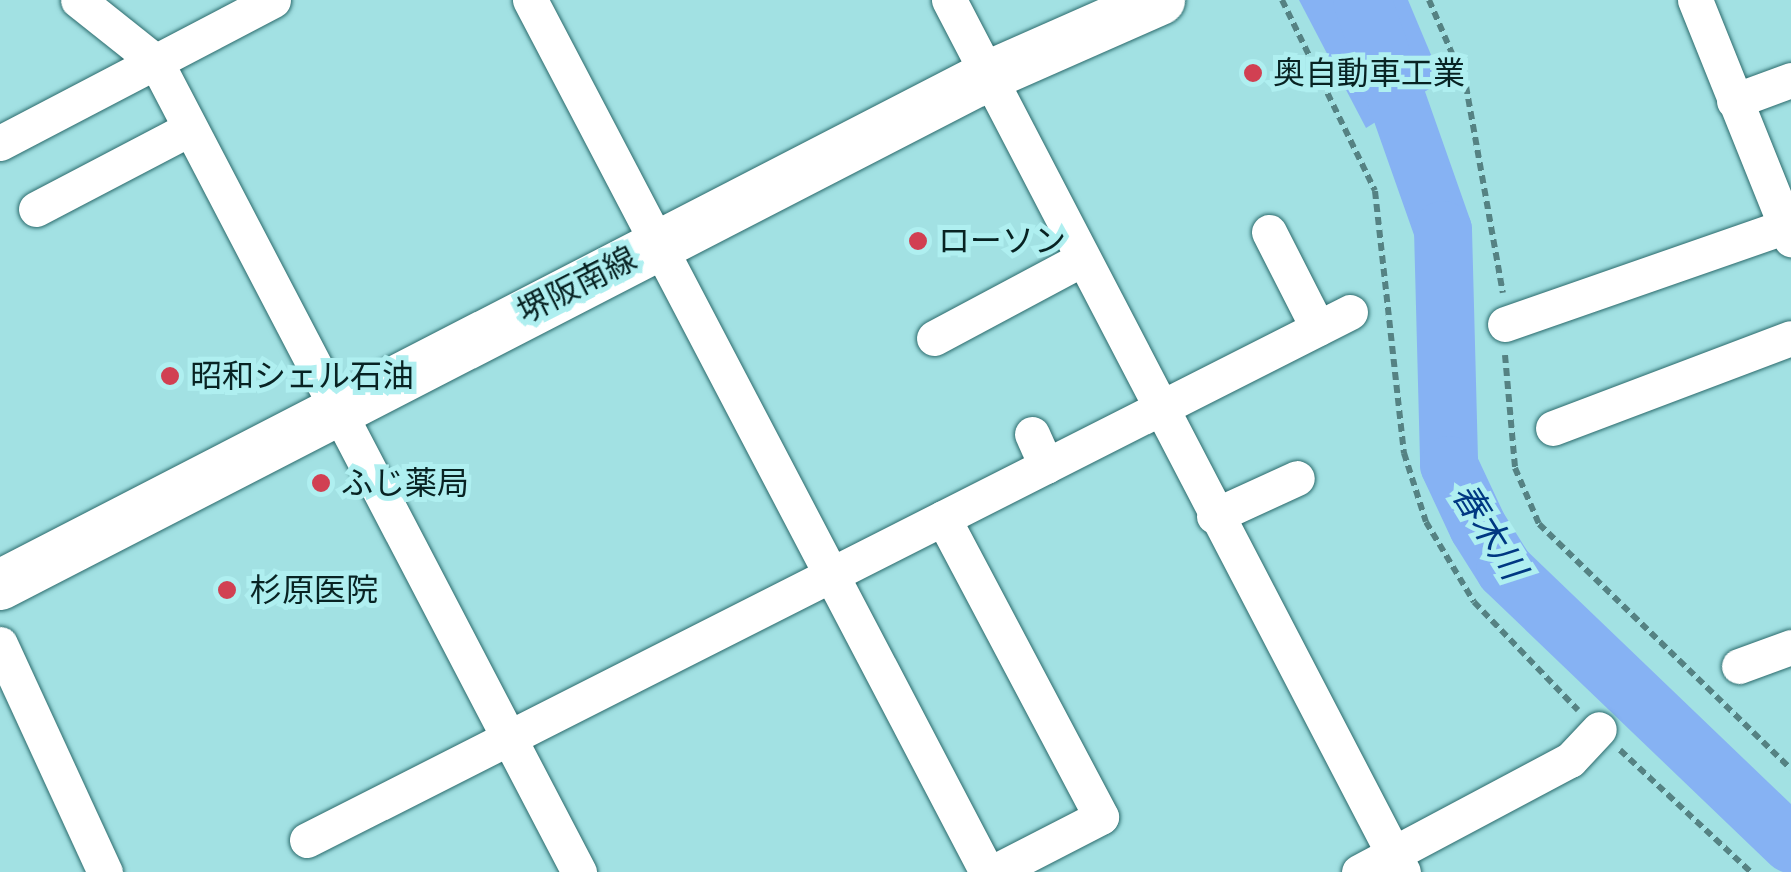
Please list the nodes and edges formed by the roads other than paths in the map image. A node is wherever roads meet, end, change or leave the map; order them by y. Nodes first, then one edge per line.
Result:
1 (78, 0) edge
2 (274, 0) edge
3 (530, 0) edge
4 (948, 0) edge
5 (1160, 0) edge
6 (1695, 0) edge
7 (156, 62) junction
8 (990, 75) junction
9 (1791, 80) edge
10 (1734, 101) junction
11 (189, 129) junction
12 (0, 143) edge
13 (36, 209) dead end
14 (1269, 232) dead end
15 (1789, 233) edge
16 (657, 244) junction
17 (1082, 259) junction
18 (1350, 312) dead end
19 (1505, 324) road end
20 (1318, 328) junction
21 (934, 338) dead end
22 (1791, 338) edge
23 (1156, 410) junction
24 (332, 412) junction
25 (1553, 428) dead end
26 (1298, 478) dead end
27 (1214, 516) junction
28 (943, 518) junction
29 (831, 573) junction
30 (0, 585) edge
31 (0, 644) edge
32 (1791, 646) edge
33 (1739, 666) dead end
34 (1599, 730) road end
35 (502, 739) junction
36 (306, 840) dead end
37 (1399, 863) edge
38 (106, 872) edge
39 (579, 872) edge
40 (991, 872) edge
41 (1359, 872) edge

1 - 7 street
2 - 7 street
3 - 16 street
4 - 8 street
5 - 8 main road, 堺阪南線
6 - 10 street
7 - 11 street
7 - 12 street
8 - 16 main road, 堺阪南線
8 - 17 street
9 - 10 street
10 - 15 street
11 - 13 street
11 - 24 street
14 - 20 street
15 - 19 street
16 - 24 main road, 堺阪南線
16 - 29 street
17 - 21 street
17 - 23 street
18 - 20 street
20 - 23 street
22 - 25 street
23 - 27 street
23 - 28 street
24 - 30 main road, 堺阪南線
24 - 35 street
26 - 27 street
27 - 37 street
28 - 29 street
28 - 40 street
29 - 35 street
29 - 40 street
31 - 38 street
32 - 33 street
34 - 37 street
35 - 36 street
35 - 39 street
37 - 41 street

